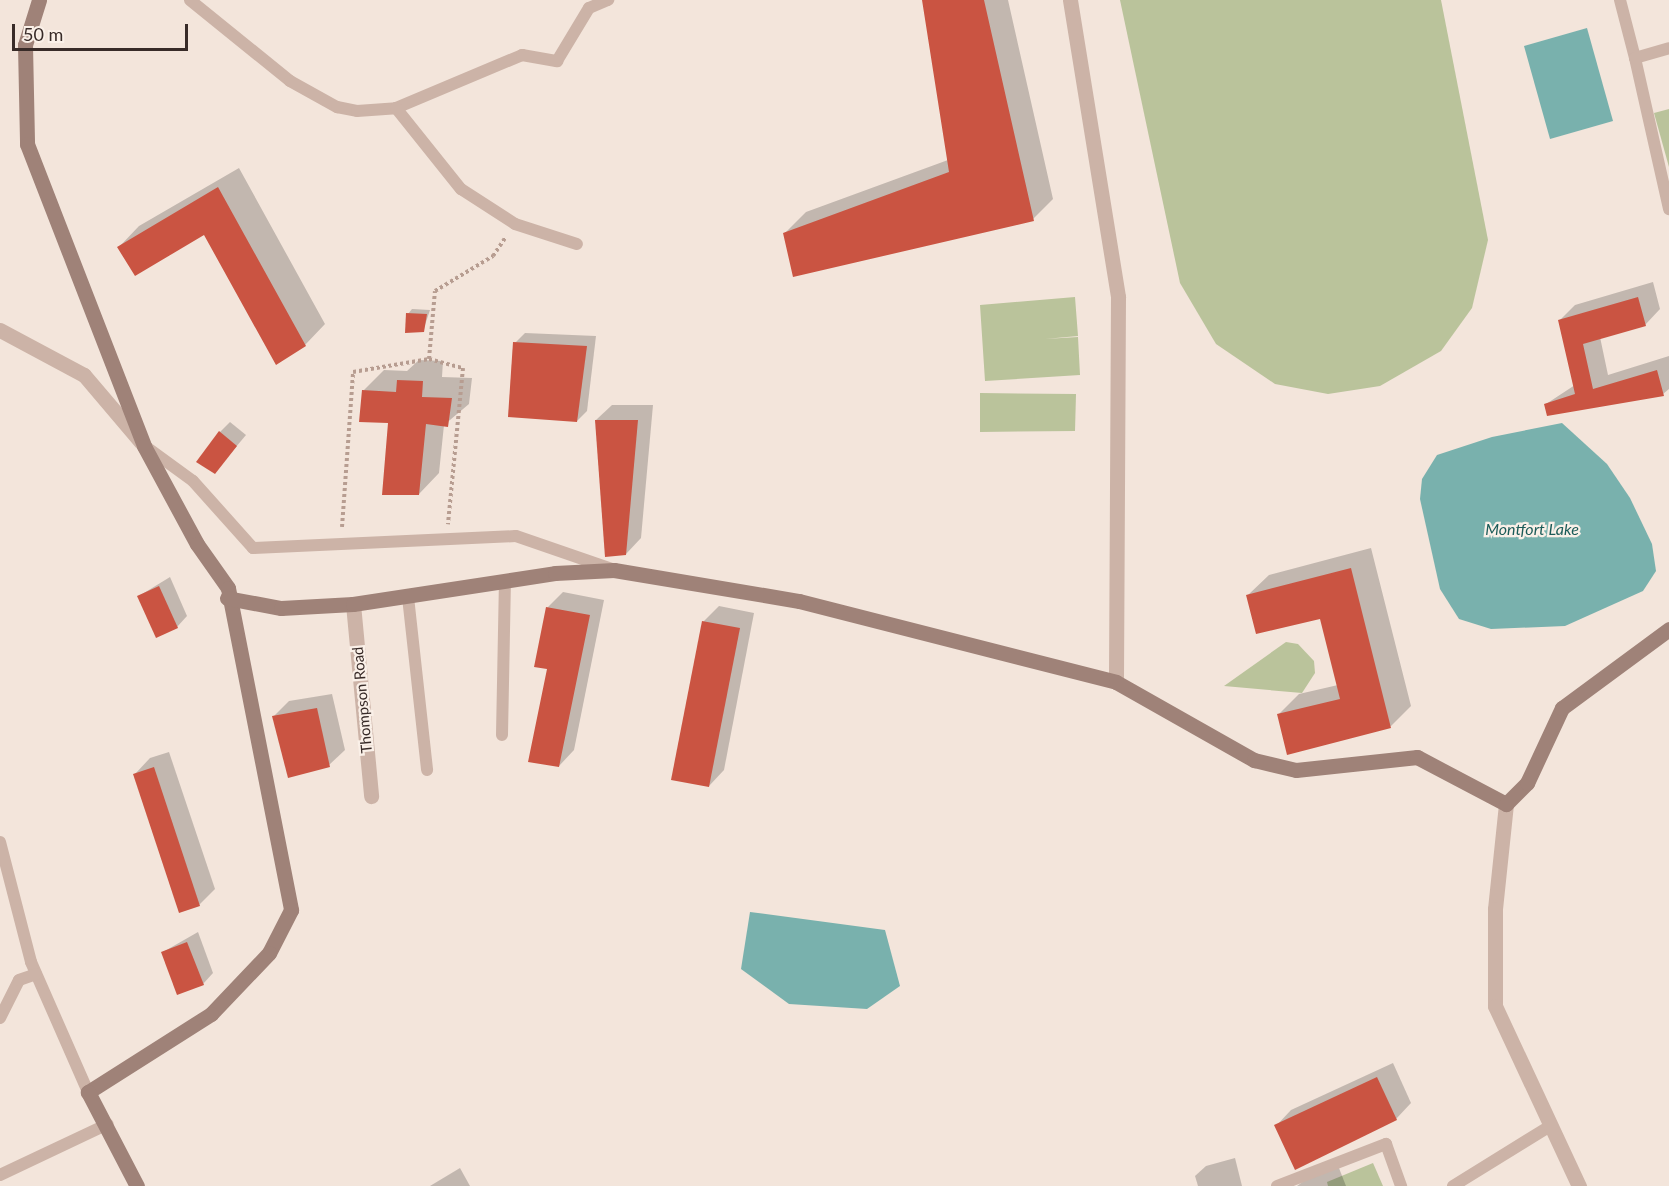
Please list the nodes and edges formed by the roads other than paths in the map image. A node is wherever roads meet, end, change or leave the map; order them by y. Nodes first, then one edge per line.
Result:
1 (39, 0) edge
2 (190, 0) edge
3 (608, 0) edge
4 (1070, 0) edge
5 (1620, 0) edge
6 (1669, 48) edge
7 (1635, 58) junction
8 (396, 108) junction
9 (1669, 209) edge
10 (577, 244) dead end
11 (0, 330) edge
12 (144, 446) junction
13 (614, 570) junction
14 (505, 581) junction
15 (408, 597) junction
16 (227, 598) junction
17 (353, 604) junction
18 (1669, 628) edge
19 (1116, 682) junction
20 (502, 735) dead end
21 (428, 770) dead end
22 (371, 796) dead end
23 (1506, 804) junction
24 (0, 842) edge
25 (36, 974) junction
26 (0, 1018) edge
27 (88, 1092) junction
28 (108, 1124) junction
29 (1550, 1126) junction
30 (0, 1175) edge
31 (137, 1186) edge
32 (1277, 1186) edge
33 (1402, 1186) edge
34 (1454, 1186) edge
35 (1579, 1186) edge

1 - 12 main road
2 - 8 lane
3 - 8 lane
4 - 19 street
5 - 7 lane
6 - 7 lane
7 - 9 lane
8 - 10 lane
11 - 12 street
12 - 13 lane
12 - 16 main road
13 - 14 main road
13 - 19 main road
14 - 15 main road
14 - 20 lane
15 - 17 main road
15 - 21 lane
16 - 17 main road
16 - 27 main road
17 - 22 street, Thompson Road
18 - 23 main road
19 - 23 main road
23 - 29 street
24 - 25 lane
25 - 26 lane
25 - 27 lane
27 - 28 main road
28 - 30 lane
28 - 31 main road
29 - 34 lane
29 - 35 street
32 - 33 lane

